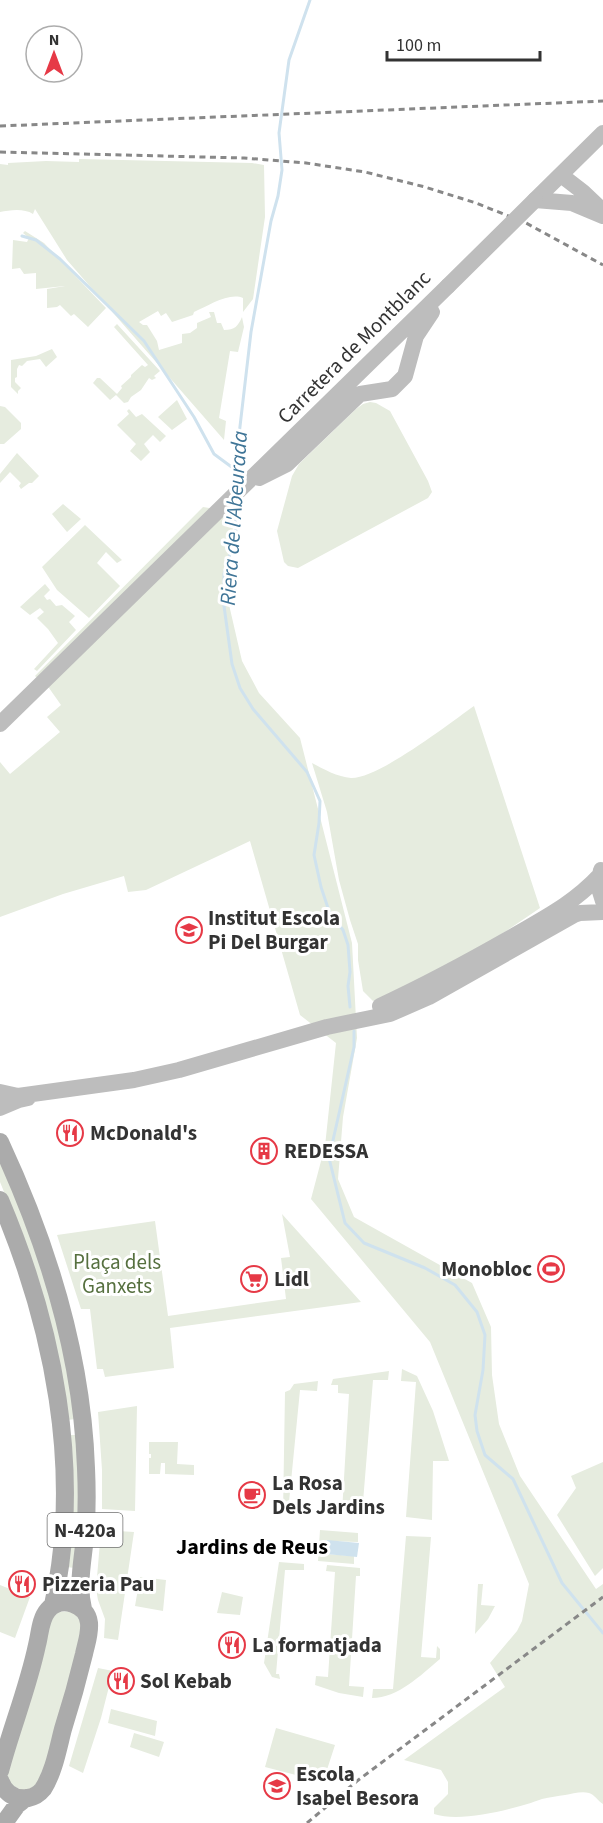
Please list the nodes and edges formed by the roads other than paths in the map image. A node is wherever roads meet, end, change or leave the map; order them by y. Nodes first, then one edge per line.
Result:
1 (603, 133) edge
2 (582, 154) junction
3 (560, 177) junction
4 (578, 198) junction
5 (535, 201) junction
6 (603, 211) edge
7 (603, 216) edge
8 (448, 286) junction
9 (245, 485) junction
10 (0, 724) edge
11 (601, 870) edge
12 (603, 902) edge
13 (603, 912) edge
14 (563, 914) junction
15 (465, 963) junction
16 (390, 1014) junction
17 (327, 1027) junction
18 (0, 1092) edge
19 (19, 1098) junction
20 (0, 1108) edge
21 (0, 1142) edge
22 (0, 1200) edge
23 (53, 1605) junction
24 (83, 1609) junction
25 (0, 1781) edge
26 (26, 1798) junction
27 (8, 1818) edge

1 - 2 street, Carretera de Montblanc
2 - 3 street, Carretera de Montblanc
2 - 4 street
3 - 4 street
3 - 5 street, Carretera de Montblanc
4 - 5 street
4 - 6 street
4 - 7 street
5 - 8 street, Carretera de Montblanc, bridge
8 - 9 street, Carretera de Montblanc
8 - 9 street
9 - 10 street, Carretera de Montblanc
11 - 12 street
11 - 14 street
13 - 14 street
14 - 15 street
14 - 16 street
15 - 16 street
15 - 17 street
16 - 17 street
17 - 19 street
18 - 19 street
19 - 20 street
21 - 24 main road, N-420a
22 - 23 main road, N-420a
23 - 24 main road
23 - 25 main road, N-420a
24 - 26 main road, N-420a
25 - 26 main road, N-420a
26 - 27 main road, N-420a

